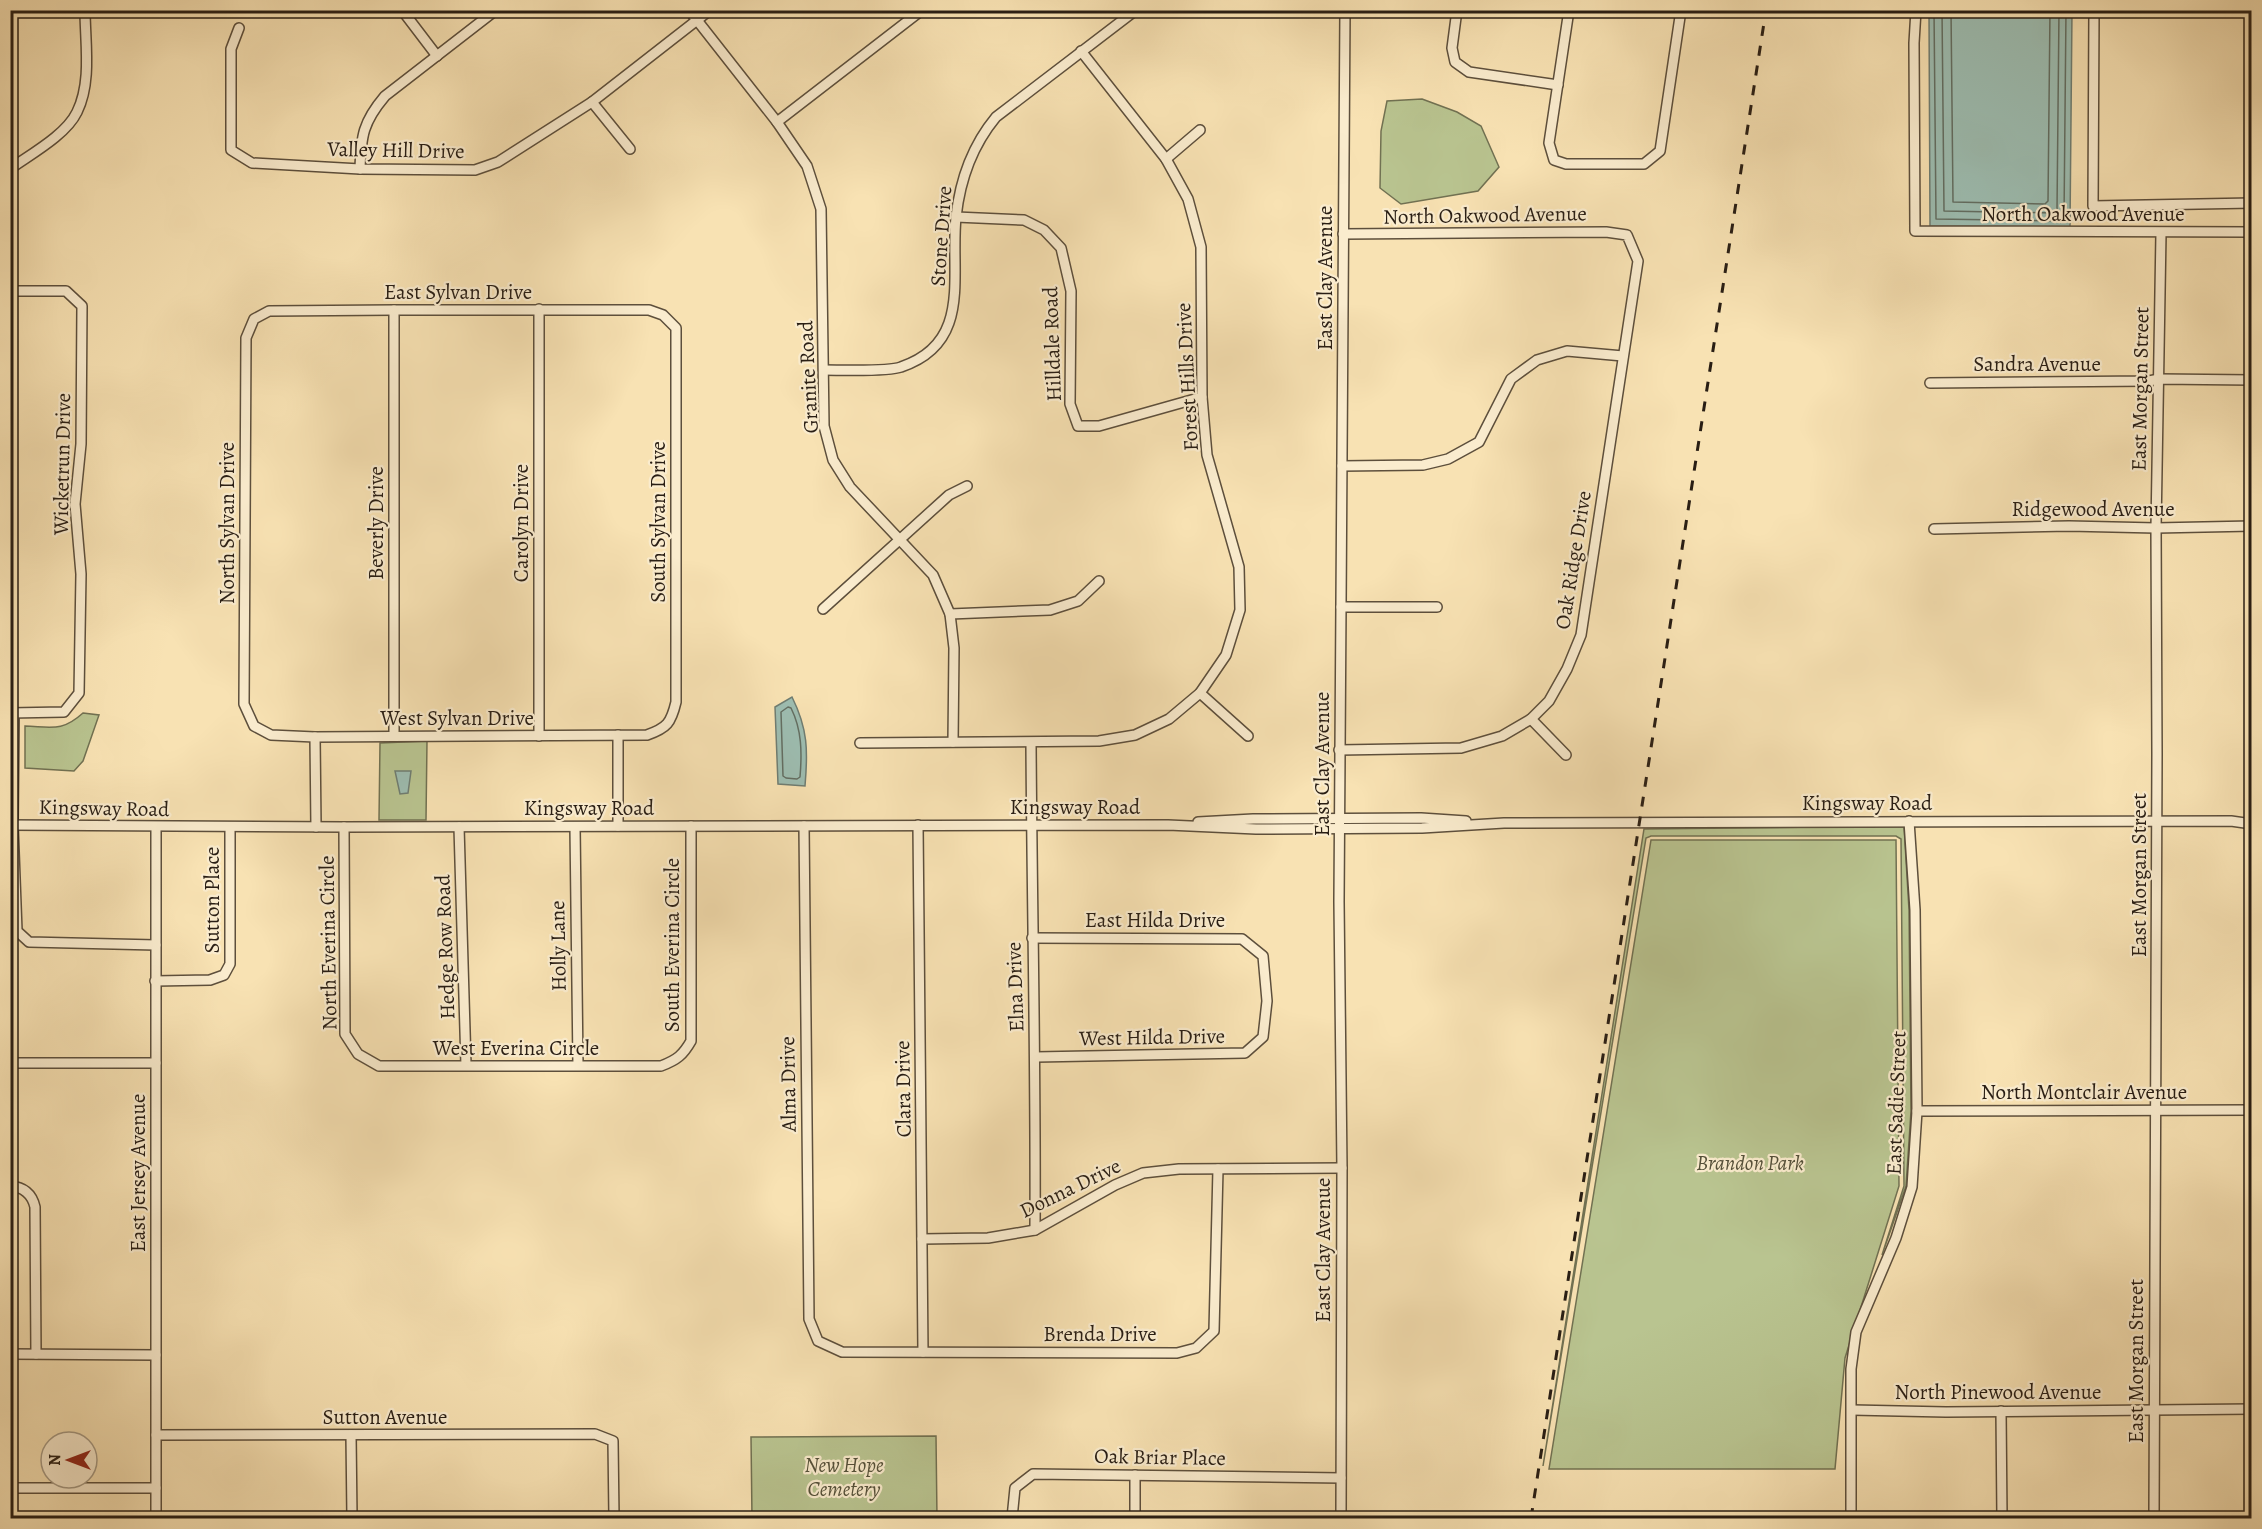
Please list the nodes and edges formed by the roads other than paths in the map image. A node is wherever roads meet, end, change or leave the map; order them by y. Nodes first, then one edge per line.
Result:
1 (85, 10) edge
2 (402, 10) edge
3 (496, 10) edge
4 (689, 10) edge
5 (710, 10) edge
6 (922, 10) edge
7 (1136, 10) edge
8 (1345, 10) edge
9 (1457, 10) edge
10 (1569, 10) edge
11 (1680, 10) edge
12 (1916, 10) edge
13 (2094, 10) edge
14 (697, 21) junction
15 (239, 28) dead end
16 (1082, 51) junction
17 (437, 56) junction
18 (1558, 85) junction
19 (592, 102) junction
20 (777, 122) junction
21 (1200, 130) dead end
22 (630, 149) dead end
23 (1166, 159) junction
24 (10, 169) edge
25 (360, 169) junction
26 (2252, 203) edge
27 (956, 217) junction
28 (2252, 232) edge
29 (2161, 233) junction
30 (1343, 234) junction
31 (1627, 235) joint
32 (10, 291) edge
33 (539, 309) junction
34 (394, 310) junction
35 (663, 315) joint
36 (254, 319) joint
37 (1623, 356) junction
38 (824, 370) junction
39 (2159, 379) junction
40 (2252, 380) edge
41 (1930, 383) dead end
42 (1202, 397) junction
43 (1342, 466) junction
44 (967, 486) dead end
45 (2252, 526) edge
46 (2156, 528) junction
47 (1934, 529) dead end
48 (900, 539) junction
49 (1099, 581) dead end
50 (1341, 607) junction
51 (1437, 607) dead end
52 (823, 609) dead end
53 (950, 614) junction
54 (1200, 693) junction
55 (12, 713) edge
56 (1531, 718) junction
57 (254, 726) joint
58 (662, 729) joint
59 (618, 735) junction
60 (394, 736) junction
61 (539, 736) junction
62 (1248, 736) dead end
63 (315, 737) junction
64 (953, 742) junction
65 (860, 743) dead end
66 (1031, 743) junction
67 (1340, 750) junction
68 (1566, 755) dead end
69 (2252, 817) edge
70 (1909, 821) junction
71 (2157, 821) junction
72 (2231, 821) junction
73 (1339, 824) junction
74 (2252, 824) edge
75 (12, 825) edge
76 (918, 825) junction
77 (1032, 825) junction
78 (618, 826) junction
79 (691, 826) junction
80 (804, 826) junction
81 (156, 827) junction
82 (230, 827) junction
83 (316, 827) junction
84 (344, 827) junction
85 (459, 827) junction
86 (575, 827) junction
87 (1032, 938) junction
88 (156, 945) junction
89 (155, 981) junction
90 (1267, 1001) joint
91 (358, 1054) joint
92 (1036, 1057) junction
93 (677, 1060) joint
94 (10, 1063) edge
95 (156, 1063) junction
96 (466, 1065) junction
97 (578, 1065) junction
98 (2156, 1109) junction
99 (2252, 1110) edge
100 (1917, 1112) junction
101 (1342, 1168) junction
102 (1218, 1169) junction
103 (10, 1186) edge
104 (1035, 1230) junction
105 (922, 1239) junction
106 (818, 1341) joint
107 (923, 1352) junction
108 (10, 1354) edge
109 (36, 1354) junction
110 (156, 1355) junction
111 (2252, 1408) edge
112 (2154, 1409) junction
113 (1852, 1410) junction
114 (2001, 1411) junction
115 (156, 1435) junction
116 (351, 1435) junction
117 (1135, 1475) junction
118 (1341, 1478) junction
119 (10, 1488) edge
120 (156, 1488) junction
121 (156, 1518) edge
122 (352, 1518) edge
123 (614, 1518) edge
124 (1012, 1518) edge
125 (1135, 1518) edge
126 (1341, 1518) edge
127 (1851, 1518) edge
128 (2002, 1518) edge
129 (2154, 1518) edge

1 - 24 street
2 - 17 street
3 - 17 street
4 - 14 street, Granite Road
5 - 14 street, Valley Hill Drive
6 - 20 street
7 - 16 street, Stone Drive
8 - 30 street, East Clay Avenue
9 - 18 street
10 - 18 street
11 - 18 street
12 - 29 street, North Oakwood Avenue
13 - 26 street
14 - 19 street, Valley Hill Drive
14 - 20 street, Granite Road
15 - 25 street, Valley Hill Drive
16 - 23 street, Forest Hills Drive
16 - 27 street, Stone Drive
17 - 25 street
19 - 22 street
19 - 25 street, Valley Hill Drive
20 - 38 street, Granite Road
21 - 23 street
23 - 42 street, Forest Hills Drive
27 - 38 street, Stone Drive
27 - 42 street, Hilldale Road
28 - 29 street, North Oakwood Avenue
29 - 39 street, East Morgan Street
30 - 31 street, North Oakwood Avenue
30 - 43 street, East Clay Avenue
31 - 37 street, Oak Ridge Drive
32 - 55 street, Wicketrun Drive
33 - 34 street, East Sylvan Drive
33 - 35 street, East Sylvan Drive
33 - 61 street, Carolyn Drive
34 - 36 street, East Sylvan Drive
34 - 60 street, Beverly Drive
35 - 58 street, South Sylvan Drive
36 - 57 street, North Sylvan Drive
37 - 43 street
37 - 56 street, Oak Ridge Drive
38 - 48 street, Granite Road
39 - 40 street, Sandra Avenue
39 - 41 street, Sandra Avenue
39 - 46 street, East Morgan Street
42 - 54 street, Forest Hills Drive
43 - 50 street, East Clay Avenue
44 - 48 street
45 - 46 street, Ridgewood Avenue
46 - 47 street, Ridgewood Avenue
46 - 71 street, East Morgan Street
48 - 52 street
48 - 53 street, Granite Road
49 - 53 street
50 - 51 street
50 - 67 street, East Clay Avenue
53 - 64 street, Granite Road
54 - 62 street
54 - 66 street, Forest Hills Drive
55 - 75 street
56 - 67 street, Oak Ridge Drive
56 - 68 street
57 - 63 street, West Sylvan Drive
58 - 59 street, West Sylvan Drive
59 - 61 street, West Sylvan Drive
59 - 78 street
60 - 61 street, West Sylvan Drive
60 - 63 street, West Sylvan Drive
63 - 83 street
64 - 65 street, Forest Hills Drive
64 - 66 street, Forest Hills Drive
66 - 77 street, Elna Drive
67 - 73 street, East Clay Avenue
69 - 72 street, Kingsway Road
70 - 71 street, Kingsway Road
70 - 73 street, Kingsway Road
70 - 100 street, East Sadie Street
71 - 72 street, Kingsway Road
71 - 98 street, East Morgan Street
72 - 74 street, Kingsway Road
73 - 77 street, Kingsway Road
73 - 101 street, East Clay Avenue
75 - 81 street, Kingsway Road
75 - 88 street
76 - 77 street, Kingsway Road
76 - 80 street, Kingsway Road
76 - 105 street, Clara Drive
77 - 87 street, Elna Drive
78 - 79 street, Kingsway Road
78 - 86 street, Kingsway Road
79 - 80 street, Kingsway Road
79 - 93 street, South Everina Circle
80 - 106 street, Alma Drive
81 - 82 street, Kingsway Road
81 - 88 street, East Jersey Avenue
82 - 83 street, Kingsway Road
82 - 89 street, Sutton Place
83 - 84 street, Kingsway Road
84 - 85 street, Kingsway Road
84 - 91 street, North Everina Circle
85 - 86 street, Kingsway Road
85 - 96 street, Hedge Row Road
86 - 97 street, Holly Lane
87 - 90 street, East Hilda Drive
87 - 92 street, Elna Drive
88 - 89 street, East Jersey Avenue
89 - 95 street, East Jersey Avenue
90 - 92 street, West Hilda Drive
91 - 96 street, West Everina Circle
92 - 104 street, Elna Drive
93 - 97 street, West Everina Circle
94 - 95 street
95 - 110 street, East Jersey Avenue
96 - 97 street, West Everina Circle
98 - 99 street, North Montclair Avenue
98 - 100 street, North Montclair Avenue
98 - 112 street, East Morgan Street
100 - 113 street, East Sadie Street
101 - 102 street, Donna Drive
101 - 118 street, East Clay Avenue
102 - 104 street, Donna Drive
102 - 107 street, Brenda Drive
103 - 109 street
104 - 105 street, Donna Drive
105 - 107 street, Clara Drive
106 - 107 street, Brenda Drive
108 - 109 street
109 - 110 street
110 - 115 street, East Jersey Avenue
111 - 112 street, North Pinewood Avenue
112 - 114 street, North Pinewood Avenue
112 - 129 street, East Morgan Street
113 - 114 street, North Pinewood Avenue
113 - 127 street, East Sadie Street
114 - 128 street
115 - 116 street, Sutton Avenue
115 - 120 street, East Jersey Avenue
116 - 122 street
116 - 123 street, Sutton Avenue
117 - 118 street, Oak Briar Place
117 - 124 street, Oak Briar Place
117 - 125 street
118 - 126 street, East Clay Avenue
119 - 120 street
120 - 121 street, East Jersey Avenue

